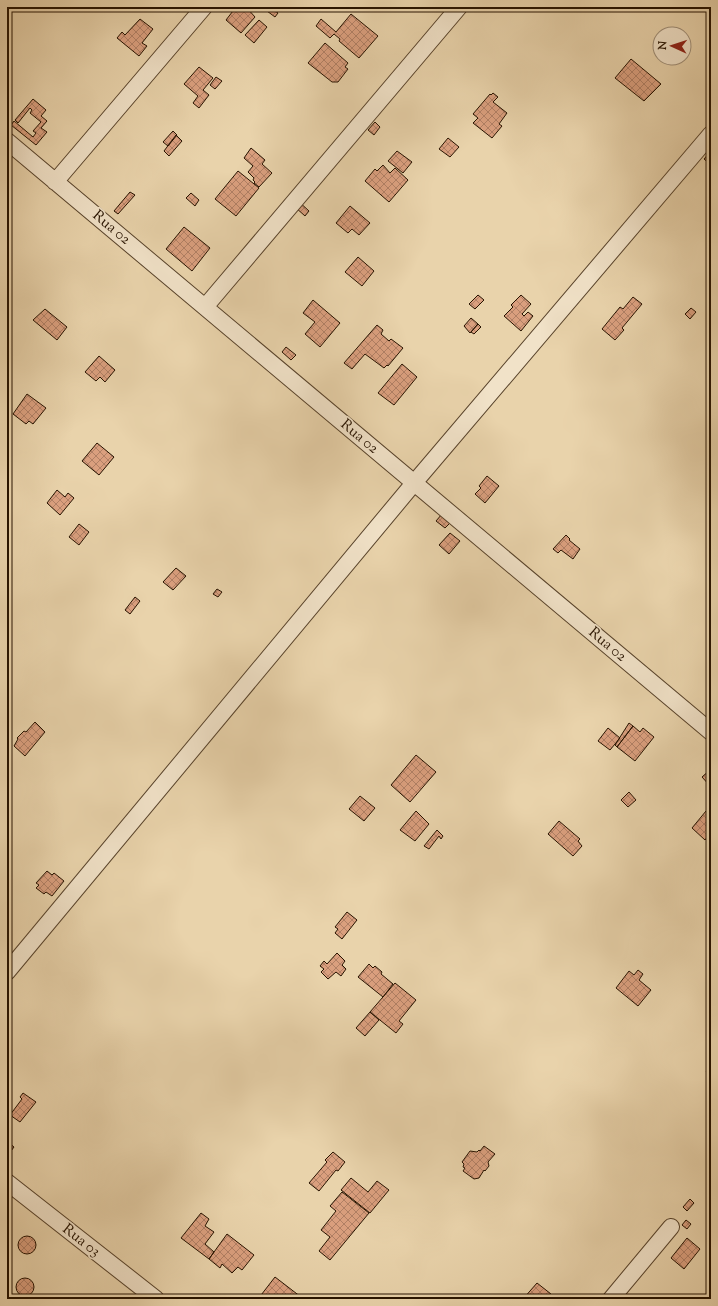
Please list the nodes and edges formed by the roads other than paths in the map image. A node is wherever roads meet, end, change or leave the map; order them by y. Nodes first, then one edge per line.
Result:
1 (204, 7) edge
2 (459, 7) edge
3 (711, 134) edge
4 (7, 141) edge
5 (55, 182) junction
6 (205, 307) junction
7 (414, 483) junction
8 (711, 732) edge
9 (7, 972) edge
10 (7, 1182) edge
11 (671, 1227) dead end
12 (156, 1299) edge
13 (611, 1299) edge

1 - 5 street
2 - 6 street
3 - 7 street
4 - 5 street, Rua 02
5 - 6 street, Rua 02
6 - 7 street, Rua 02
7 - 8 street, Rua 02
7 - 9 street
10 - 12 street, Rua 03
11 - 13 street

